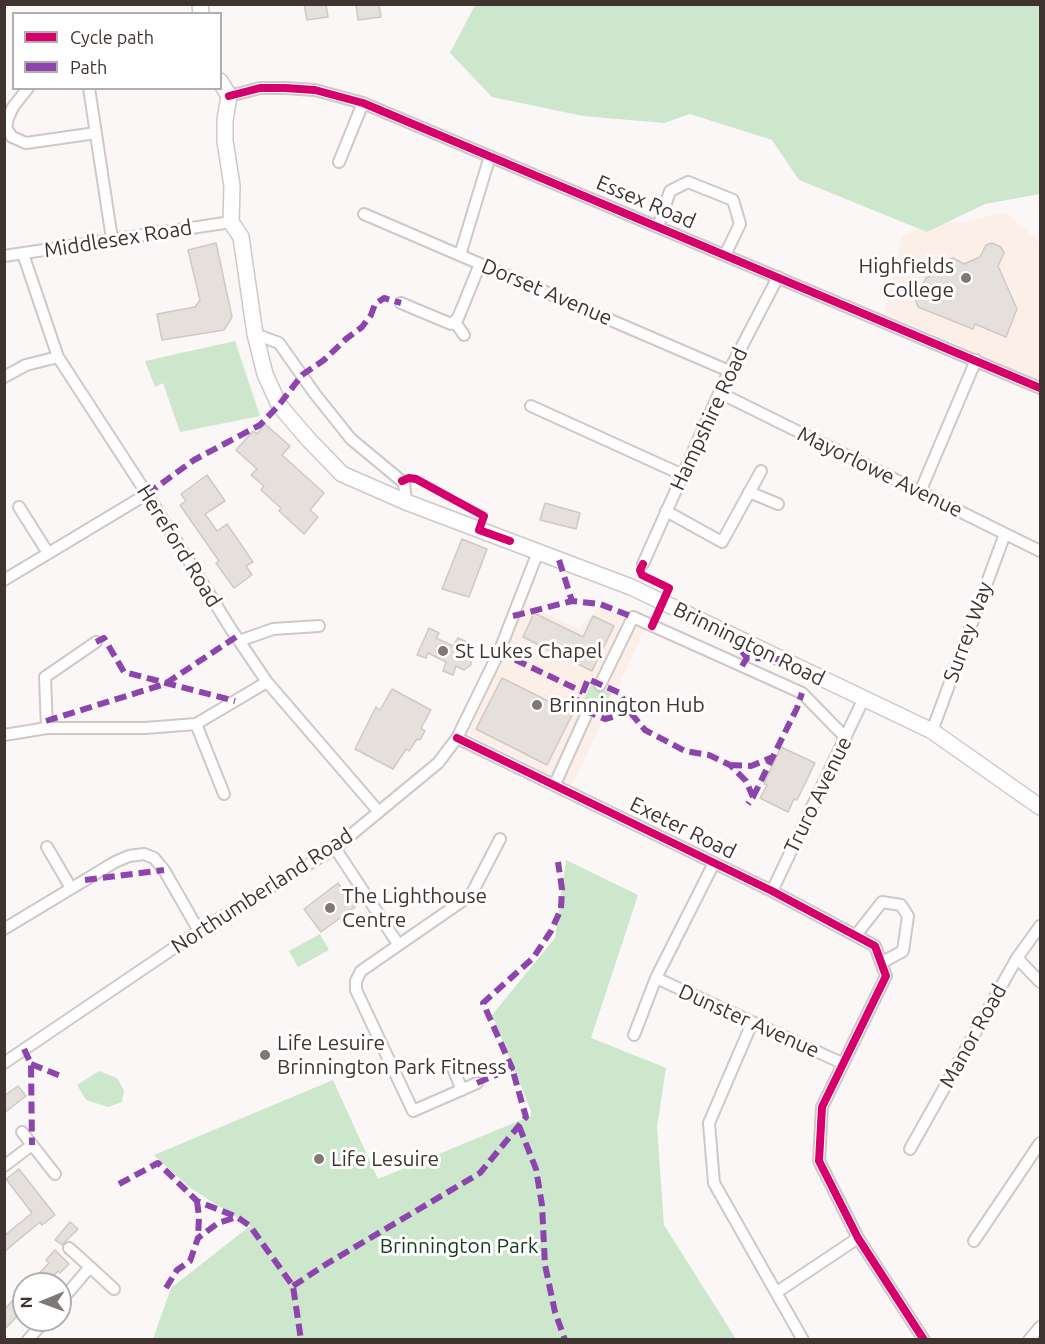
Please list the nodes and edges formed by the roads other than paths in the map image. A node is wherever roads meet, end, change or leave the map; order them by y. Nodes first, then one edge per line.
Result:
1 (222, 84) edge
2 (26, 90) edge
3 (89, 90) edge
4 (229, 96) junction
5 (363, 103) junction
6 (96, 133) junction
7 (490, 156) junction
8 (339, 162) dead end
9 (364, 214) dead end
10 (231, 222) junction
11 (658, 227) junction
12 (112, 239) junction
13 (23, 254) junction
14 (460, 255) junction
15 (725, 255) junction
16 (4, 256) edge
17 (480, 264) junction
18 (778, 277) junction
19 (401, 303) dead end
20 (455, 322) junction
21 (255, 334) junction
22 (464, 335) dead end
23 (58, 357) junction
24 (976, 360) junction
25 (729, 371) junction
26 (4, 377) edge
27 (1041, 388) edge
28 (720, 393) junction
29 (531, 406) dead end
30 (761, 471) dead end
31 (683, 475) junction
32 (749, 492) junction
33 (920, 492) junction
34 (147, 494) junction
35 (406, 502) junction
36 (778, 504) dead end
37 (19, 507) dead end
38 (666, 511) junction
39 (1005, 534) junction
40 (1041, 551) edge
41 (538, 552) junction
42 (48, 553) junction
43 (643, 564) dead end
44 (4, 580) edge
45 (319, 626) dead end
46 (239, 641) junction
47 (96, 642) dead end
48 (267, 682) junction
49 (600, 685) dead end
50 (863, 700) junction
51 (588, 711) dead end
52 (196, 724) junction
53 (47, 728) junction
54 (932, 731) junction
55 (4, 735) edge
56 (457, 738) junction
57 (846, 738) junction
58 (555, 784) junction
59 (224, 794) dead end
60 (1041, 807) edge
61 (379, 812) junction
62 (500, 839) dead end
63 (47, 847) dead end
64 (335, 848) junction
65 (714, 863) junction
66 (71, 888) junction
67 (772, 891) junction
68 (1041, 926) edge
69 (4, 929) edge
70 (199, 931) junction
71 (856, 936) junction
72 (398, 944) junction
73 (1017, 958) junction
74 (881, 963) junction
75 (656, 978) junction
76 (1041, 982) edge
77 (752, 1023) junction
78 (634, 1035) dead end
79 (842, 1062) junction
80 (4, 1063) edge
81 (453, 1068) dead end
82 (477, 1083) dead end
83 (462, 1090) junction
84 (22, 1132) dead end
85 (1041, 1143) edge
86 (32, 1145) junction
87 (910, 1149) dead end
88 (4, 1166) edge
89 (55, 1174) dead end
90 (858, 1238) junction
91 (974, 1241) dead end
92 (69, 1248) dead end
93 (90, 1267) junction
94 (72, 1288) edge
95 (114, 1289) dead end
96 (777, 1292) junction
97 (1041, 1326) edge
98 (803, 1340) edge
99 (924, 1340) edge
100 (1029, 1340) edge

1 - 4 street
2 - 6 street
3 - 6 street
4 - 5 street, Essex Road
4 - 10 street
5 - 7 street, Essex Road
5 - 8 street
6 - 12 street
7 - 11 street, Essex Road
7 - 14 street
9 - 14 street, Dorset Avenue
10 - 12 street, Middlesex Road
10 - 21 street, Brinnington Road
11 - 15 street, Essex Road
11 - 15 street, Essex Road
12 - 13 street, Middlesex Road
13 - 16 street, Middlesex Road
13 - 23 street, Hereford Road
14 - 17 street, Dorset Avenue
15 - 18 street, Essex Road
17 - 20 street
17 - 25 street, Dorset Avenue
18 - 24 street, Essex Road
18 - 25 street, Hampshire Road
19 - 20 street
20 - 22 street
21 - 35 street
21 - 35 street, Brinnington Road
23 - 26 street
23 - 34 street, Hereford Road
24 - 27 street, Essex Road
24 - 33 street
25 - 28 street, Hampshire Road
28 - 31 street, Hampshire Road
28 - 33 street, Mayorlowe Avenue
29 - 31 street
30 - 32 street
31 - 38 street, Hampshire Road
32 - 36 street
32 - 38 street
33 - 39 street, Mayorlowe Avenue
34 - 42 street
34 - 46 street, Hereford Road
35 - 41 street, Brinnington Road
37 - 42 street
38 - 43 street, Hampshire Road
39 - 40 street, Mayorlowe Avenue
39 - 54 street, Surrey Way
41 - 50 street, Brinnington Road
41 - 56 street, Northumberland Road
42 - 44 street
45 - 46 street
46 - 48 street, Hereford Road
47 - 53 street
48 - 52 street
48 - 61 street, Hereford Road
49 - 57 street
50 - 54 street, Brinnington Road
50 - 57 street, Truro Avenue
51 - 58 street
52 - 53 street
52 - 59 street
53 - 55 street
54 - 60 street, Brinnington Road
56 - 58 street, Exeter Road
56 - 61 street, Northumberland Road
57 - 67 street, Truro Avenue
58 - 65 street, Exeter Road
61 - 64 street, Northumberland Road
62 - 72 street
63 - 66 street
64 - 70 street, Northumberland Road
64 - 72 street
65 - 67 street, Exeter Road
65 - 75 street
66 - 69 street
66 - 70 street
67 - 71 street, Exeter Road
68 - 73 street, Manor Road
70 - 80 street, Northumberland Road
71 - 74 street, Exeter Road
71 - 74 street
72 - 83 street
73 - 76 street
73 - 87 street, Manor Road
74 - 79 street
75 - 77 street, Dunster Avenue
75 - 78 street
77 - 79 street, Dunster Avenue
77 - 96 street
79 - 90 street
81 - 83 street
82 - 83 street
84 - 86 street
85 - 91 street
86 - 88 street
86 - 89 street
90 - 96 street
90 - 99 street
92 - 93 street
93 - 94 street
93 - 95 street
96 - 98 street
97 - 100 street

